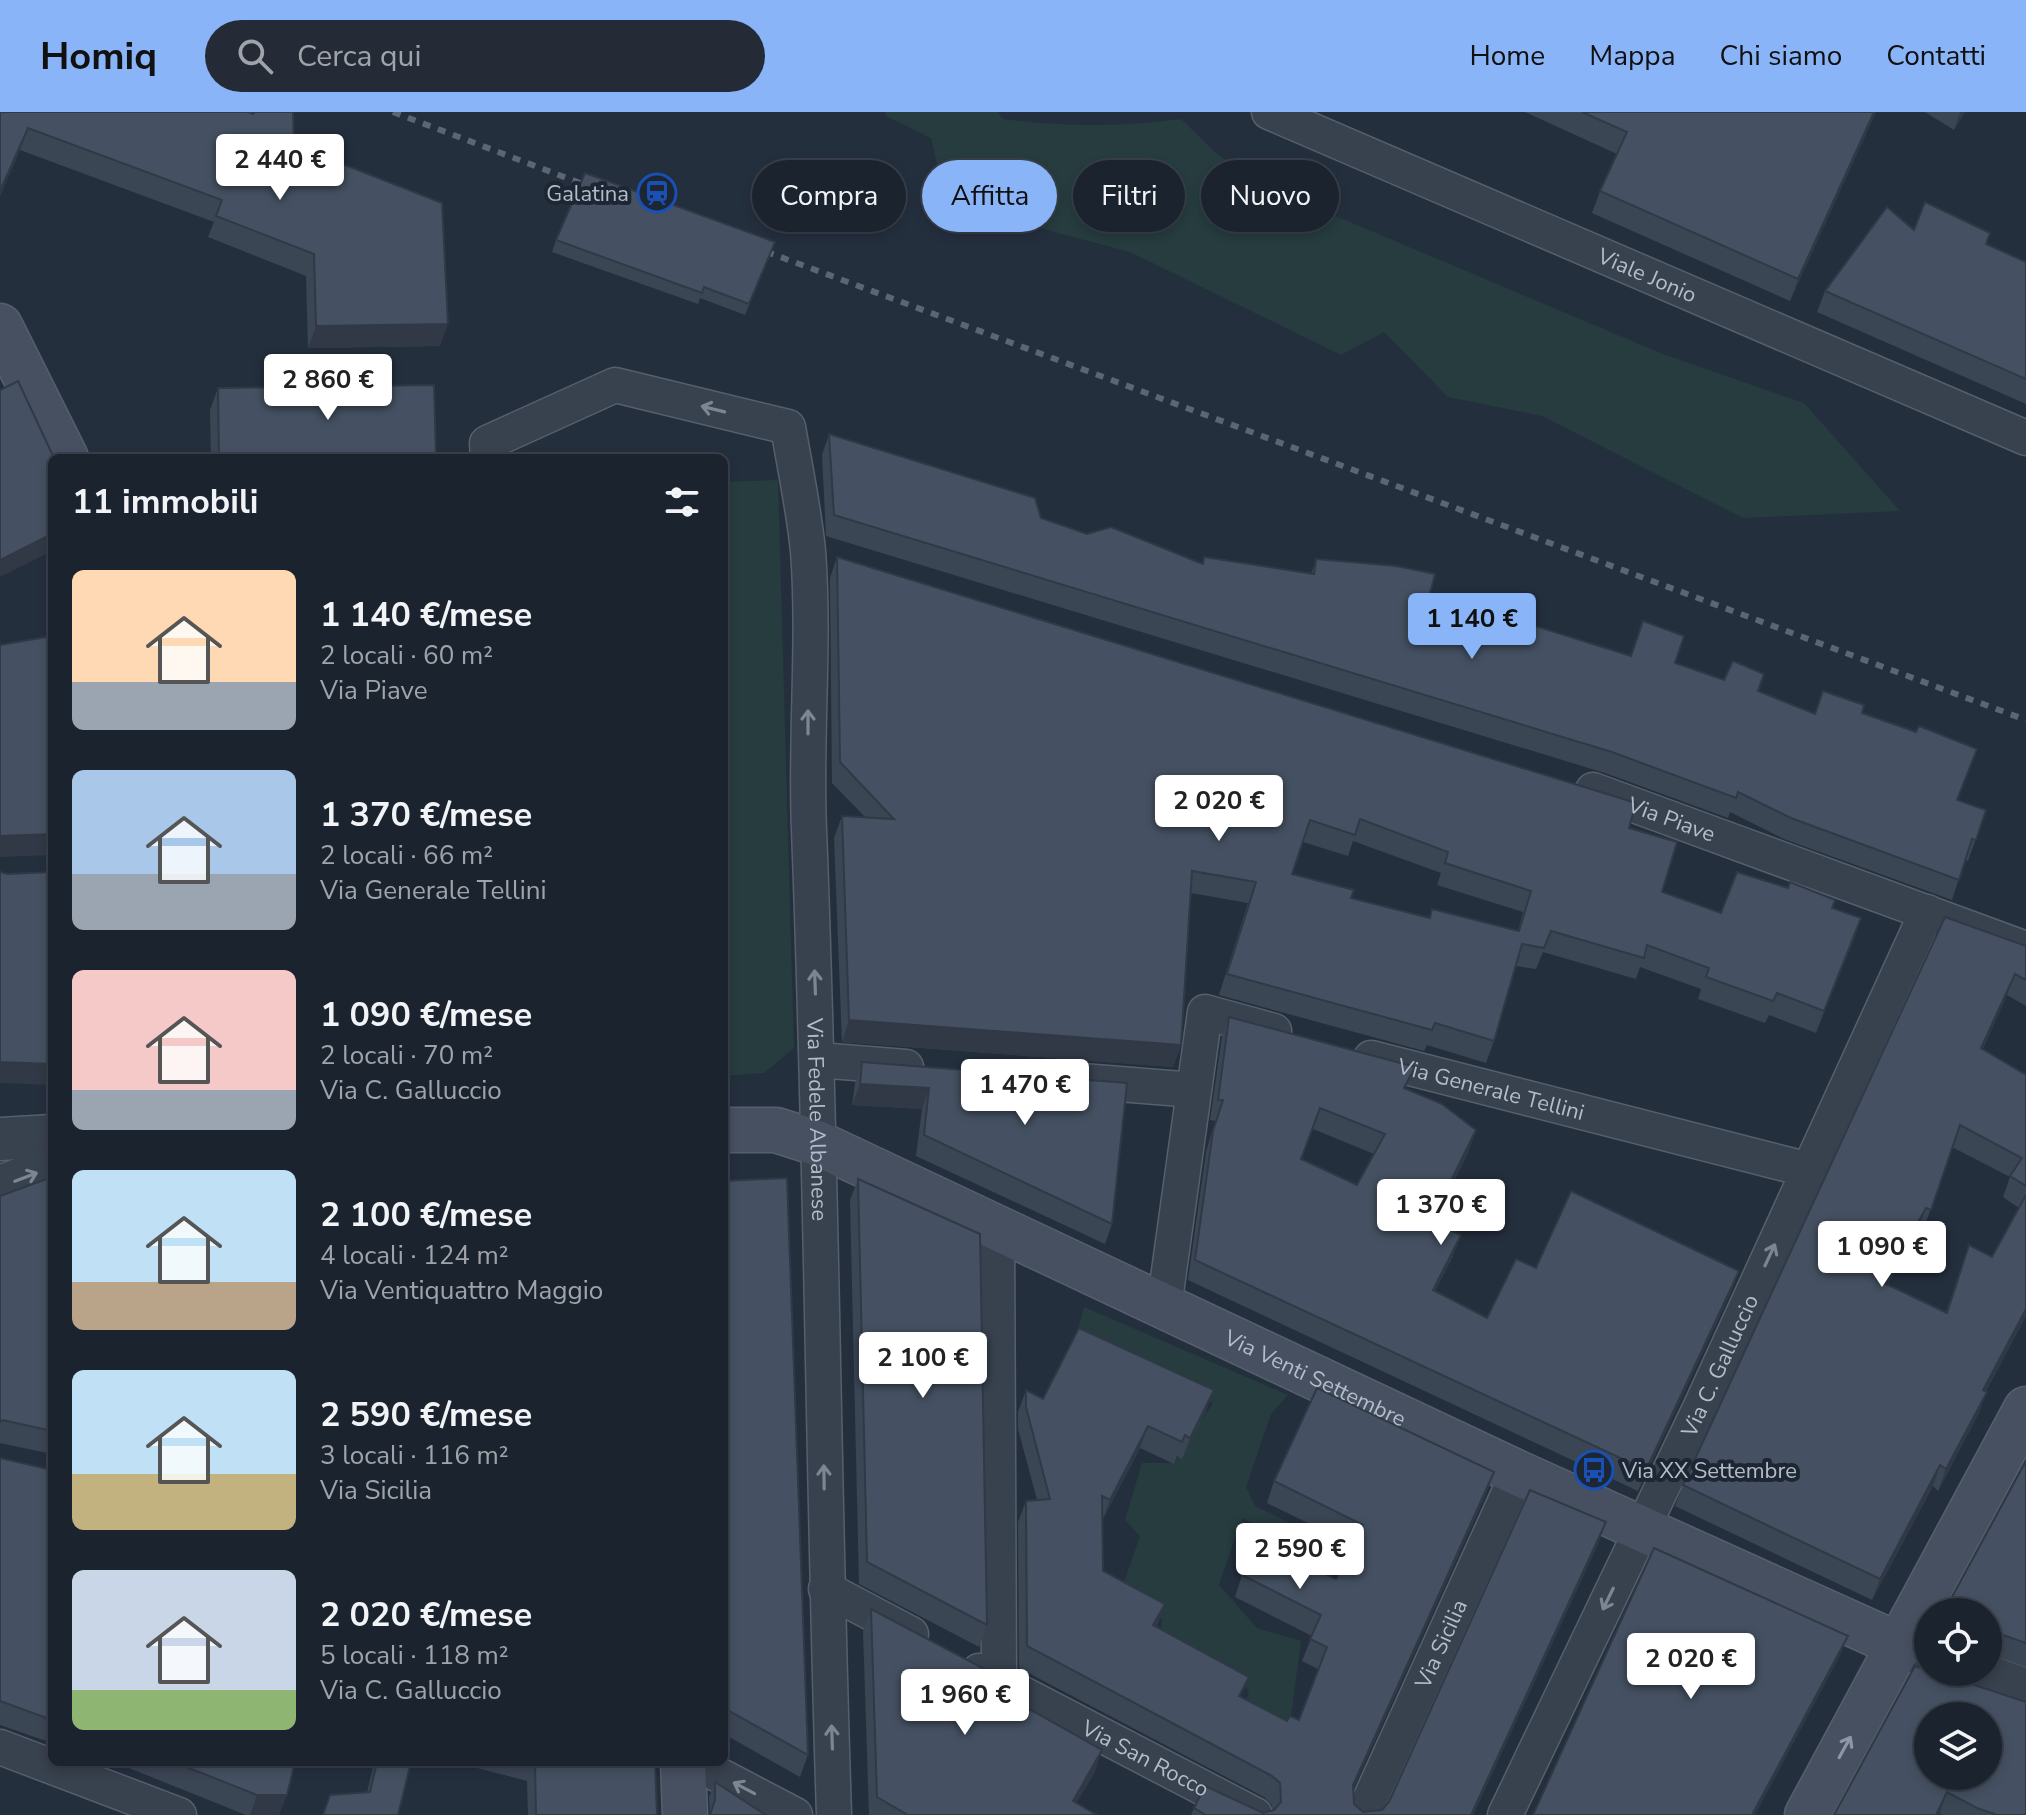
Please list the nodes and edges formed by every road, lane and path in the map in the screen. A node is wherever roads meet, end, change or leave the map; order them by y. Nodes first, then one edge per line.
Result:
1 (1269, 112) edge
2 (0, 326) edge
3 (2026, 438) edge
4 (488, 451) edge
5 (64, 454) edge
6 (1569, 782) edge
7 (1927, 912) junction
8 (2026, 949) edge
9 (818, 1060) junction
10 (944, 1070) edge
11 (1053, 1079) edge
12 (1194, 1090) junction
13 (728, 1130) edge
14 (48, 1136) edge
15 (0, 1139) edge
16 (817, 1143) junction
17 (48, 1169) edge
18 (1809, 1170) junction
19 (0, 1187) edge
20 (997, 1229) junction
21 (1164, 1307) junction
22 (2026, 1409) edge
23 (1518, 1473) junction
24 (1642, 1529) junction
25 (826, 1589) junction
26 (1939, 1598) edge
27 (1914, 1651) edge
28 (999, 1682) junction
29 (2002, 1682) edge
30 (2026, 1690) edge
31 (0, 1747) edge
32 (48, 1765) edge
33 (50, 1766) edge
34 (683, 1766) edge
35 (702, 1766) edge
36 (179, 1815) edge
37 (685, 1815) edge
38 (795, 1815) edge
39 (834, 1815) edge
40 (1255, 1815) edge
41 (1363, 1815) edge
42 (1505, 1815) edge
43 (1807, 1815) edge

1 - 3 street, Viale Jonio
2 - 5 main road
9 -> 4 street, Via Fedele Albanese
6 - 7 street, Via Piave
7 - 8 street, Via Piave
7 - 18 street, Via C. Galluccio
9 - 10 street
9 - 16 street, Via Fedele Albanese
11 - 12 street
12 - 18 street, Via Generale Tellini
12 - 21 street
13 - 16 main road, Via Venti Settembre
14 - 15 street
16 - 20 main road, Via Venti Settembre
25 -> 16 street, Via Fedele Albanese
19 -> 17 street
24 -> 18 street, Via C. Galluccio
20 - 21 main road, Via Venti Settembre
20 - 28 street
21 - 23 main road, Via Venti Settembre
22 - 26 main road
23 - 24 main road, Via Venti Settembre
23 - 41 street, Via Sicilia
24 - 27 main road, Via Venti Settembre
24 -> 42 street, Via C. Galluccio
25 - 28 street, Via San Rocco
39 -> 25 street, Via Fedele Albanese
43 -> 27 main road
28 - 40 street, Via San Rocco
29 - 30 street
31 - 32 street
33 - 36 street
34 - 37 main road
38 -> 35 street

